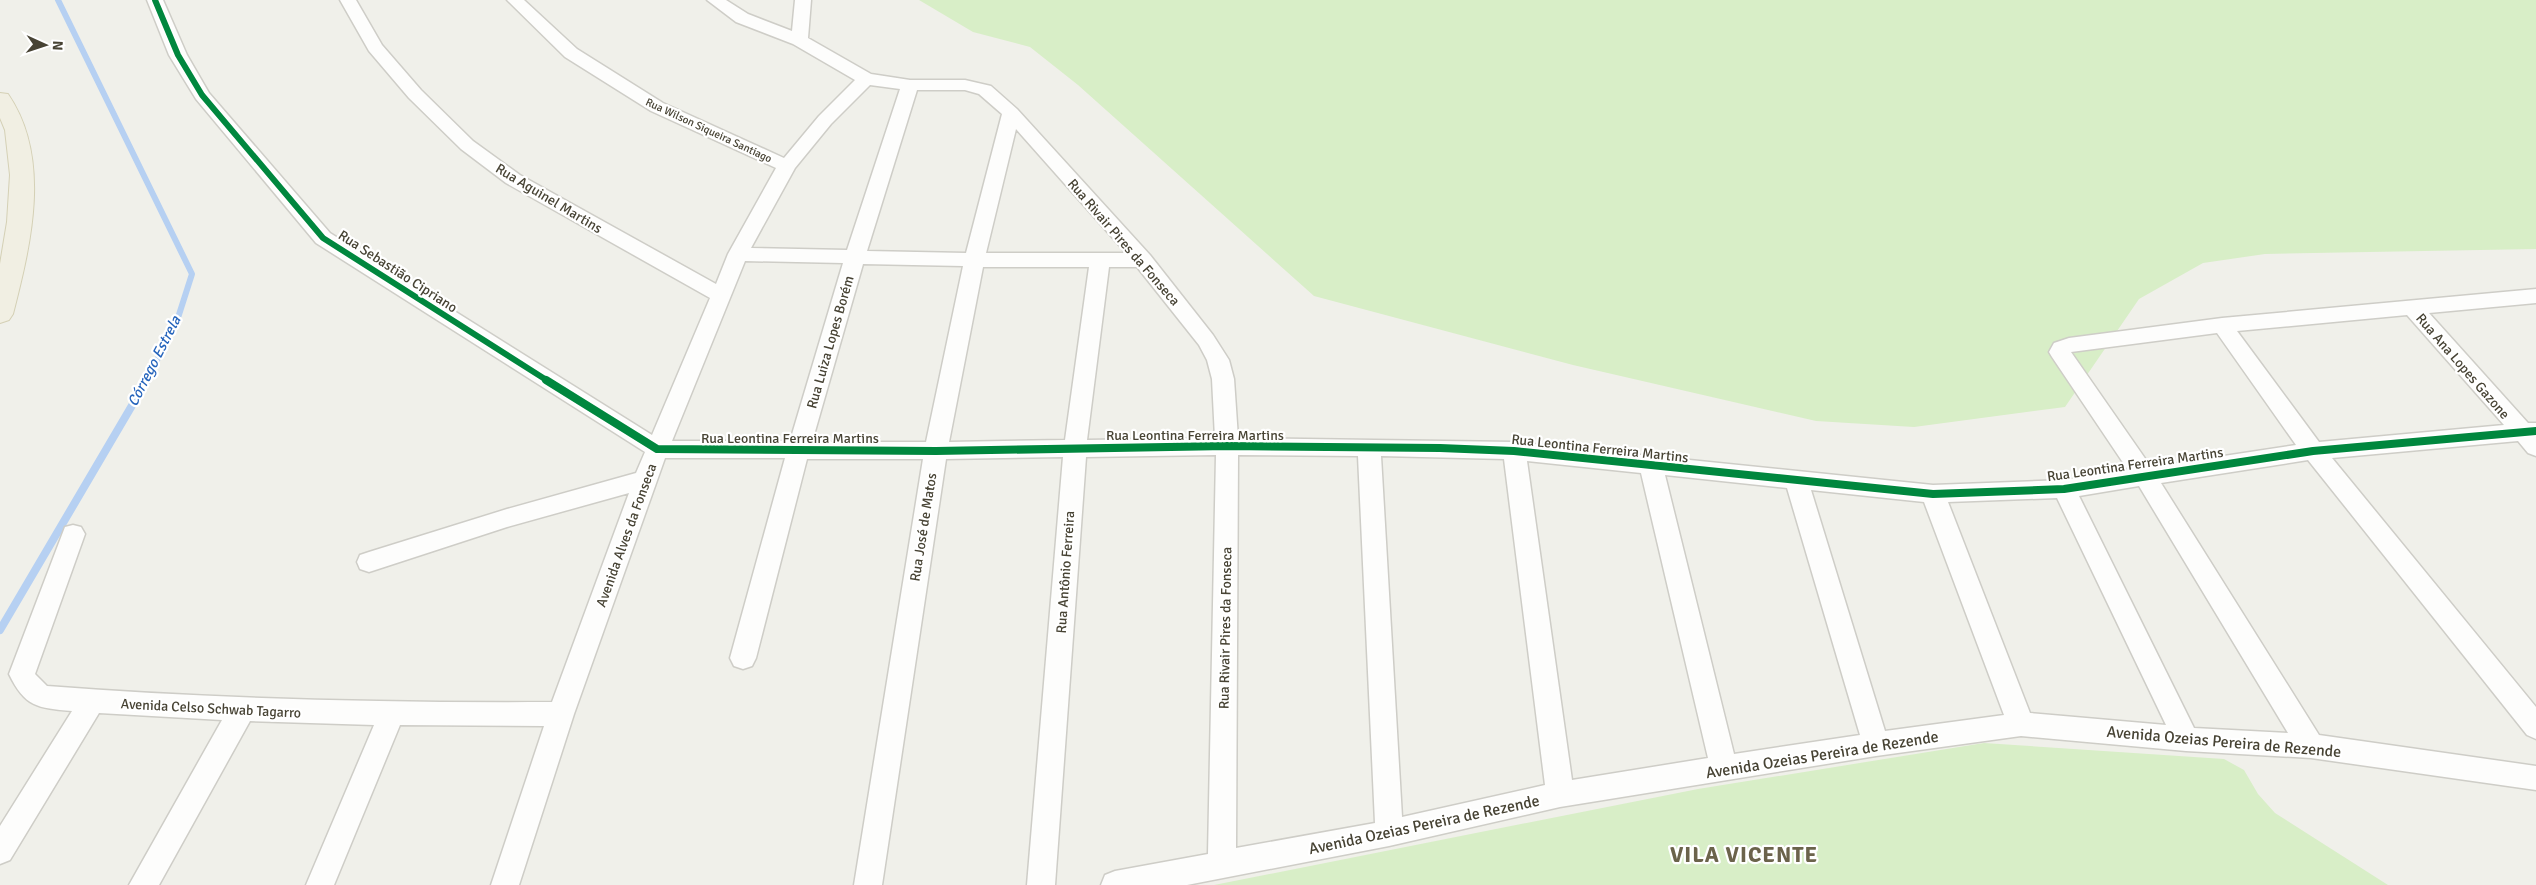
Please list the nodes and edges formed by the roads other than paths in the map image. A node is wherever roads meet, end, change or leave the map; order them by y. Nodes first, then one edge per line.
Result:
1 (155, 0) edge
2 (348, 0) edge
3 (516, 0) edge
4 (715, 0) edge
5 (803, 0) edge
6 (800, 40) junction
7 (866, 79) junction
8 (910, 85) junction
9 (0, 99) edge
10 (1011, 113) junction
11 (787, 166) junction
12 (738, 254) junction
13 (855, 257) junction
14 (1100, 259) junction
15 (974, 260) junction
16 (1143, 260) junction
17 (720, 295) junction
18 (2536, 296) edge
19 (2412, 307) junction
20 (0, 314) edge
21 (2222, 325) junction
22 (2531, 437) edge
23 (1227, 446) junction
24 (1369, 447) junction
25 (1075, 448) junction
26 (657, 449) junction
27 (798, 451) junction
28 (936, 451) junction
29 (2312, 451) junction
30 (1514, 452) junction
31 (1651, 466) junction
32 (2145, 477) junction
33 (645, 479) junction
34 (1796, 480) junction
35 (2064, 489) junction
36 (1933, 494) junction
37 (73, 534) dead end
38 (369, 562) dead end
39 (744, 658) dead end
40 (92, 702) junction
41 (242, 710) junction
42 (561, 714) junction
43 (392, 715) junction
44 (2020, 724) junction
45 (2536, 727) edge
46 (2186, 739) junction
47 (1876, 744) junction
48 (2311, 746) junction
49 (1724, 769) junction
50 (2536, 778) edge
51 (1560, 794) junction
52 (1390, 833) junction
53 (0, 851) edge
54 (1222, 864) junction
55 (143, 885) edge
56 (320, 885) edge
57 (505, 885) edge
58 (868, 885) edge
59 (1041, 885) edge
60 (1115, 885) edge

1 - 26 street, Rua Sebastião Cipriano
2 - 17 street, Rua Aguinel Martins
3 - 11 street, Rua Wilson Siqueira Santiago
4 - 6 street
5 - 6 street
6 - 7 street
7 - 8 street, Rua Rivair Pires da Fonseca
7 - 11 street, Avenida Alves da Fonseca
8 - 10 street, Rua Rivair Pires da Fonseca
8 - 13 street, Rua Luiza Lopes Borém
9 - 20 main road
10 - 15 street, Rua José de Matos
10 - 16 street, Rua Rivair Pires da Fonseca
11 - 12 street, Avenida Alves da Fonseca
12 - 13 street
12 - 17 street, Avenida Alves da Fonseca
13 - 15 street
13 - 27 street, Rua Luiza Lopes Borém
14 - 15 street
14 - 16 street
14 - 25 street, Rua Antônio Ferreira
15 - 28 street, Rua José de Matos
16 - 23 street, Rua Rivair Pires da Fonseca
17 - 26 street, Avenida Alves da Fonseca
18 - 19 street
19 - 21 street
19 - 22 street, Rua Ana Lopes Gazone
21 - 29 street
21 - 32 street
22 - 29 street, Rua Leontina Ferreira Martins
23 - 24 street, Rua Leontina Ferreira Martins
23 - 25 street, Rua Leontina Ferreira Martins
23 - 54 street, Rua Rivair Pires da Fonseca
24 - 30 street, Rua Leontina Ferreira Martins
24 - 52 street
25 - 28 street, Rua Leontina Ferreira Martins
25 - 59 street, Rua Antônio Ferreira
26 - 27 street, Rua Leontina Ferreira Martins
26 - 33 street, Avenida Alves da Fonseca
27 - 28 street, Rua Leontina Ferreira Martins
27 - 39 street, Rua Luiza Lopes Borém
28 - 58 street, Rua José de Matos
29 - 32 street, Rua Leontina Ferreira Martins
29 - 45 street
30 - 31 street, Rua Leontina Ferreira Martins
30 - 51 street
31 - 34 street, Rua Leontina Ferreira Martins
31 - 49 street
32 - 35 street, Rua Leontina Ferreira Martins
32 - 48 street
33 - 38 street
33 - 42 street, Avenida Alves da Fonseca
34 - 36 street, Rua Leontina Ferreira Martins
34 - 47 street
35 - 36 street, Rua Leontina Ferreira Martins
35 - 46 street
36 - 44 street
37 - 40 street, Avenida Celso Schwab Tagarro
40 - 41 street, Avenida Celso Schwab Tagarro
40 - 53 street
41 - 43 street, Avenida Celso Schwab Tagarro
41 - 55 street
42 - 43 street, Avenida Celso Schwab Tagarro
42 - 57 street, Avenida Alves da Fonseca
43 - 56 street
44 - 46 street, Avenida Ozeias Pereira de Rezende
44 - 47 street, Avenida Ozeias Pereira de Rezende
46 - 48 street, Avenida Ozeias Pereira de Rezende
47 - 49 street, Avenida Ozeias Pereira de Rezende
48 - 50 street, Avenida Ozeias Pereira de Rezende
49 - 51 street, Avenida Ozeias Pereira de Rezende
51 - 52 street, Avenida Ozeias Pereira de Rezende
52 - 54 street, Avenida Ozeias Pereira de Rezende
54 - 60 street, Avenida Ozeias Pereira de Rezende

